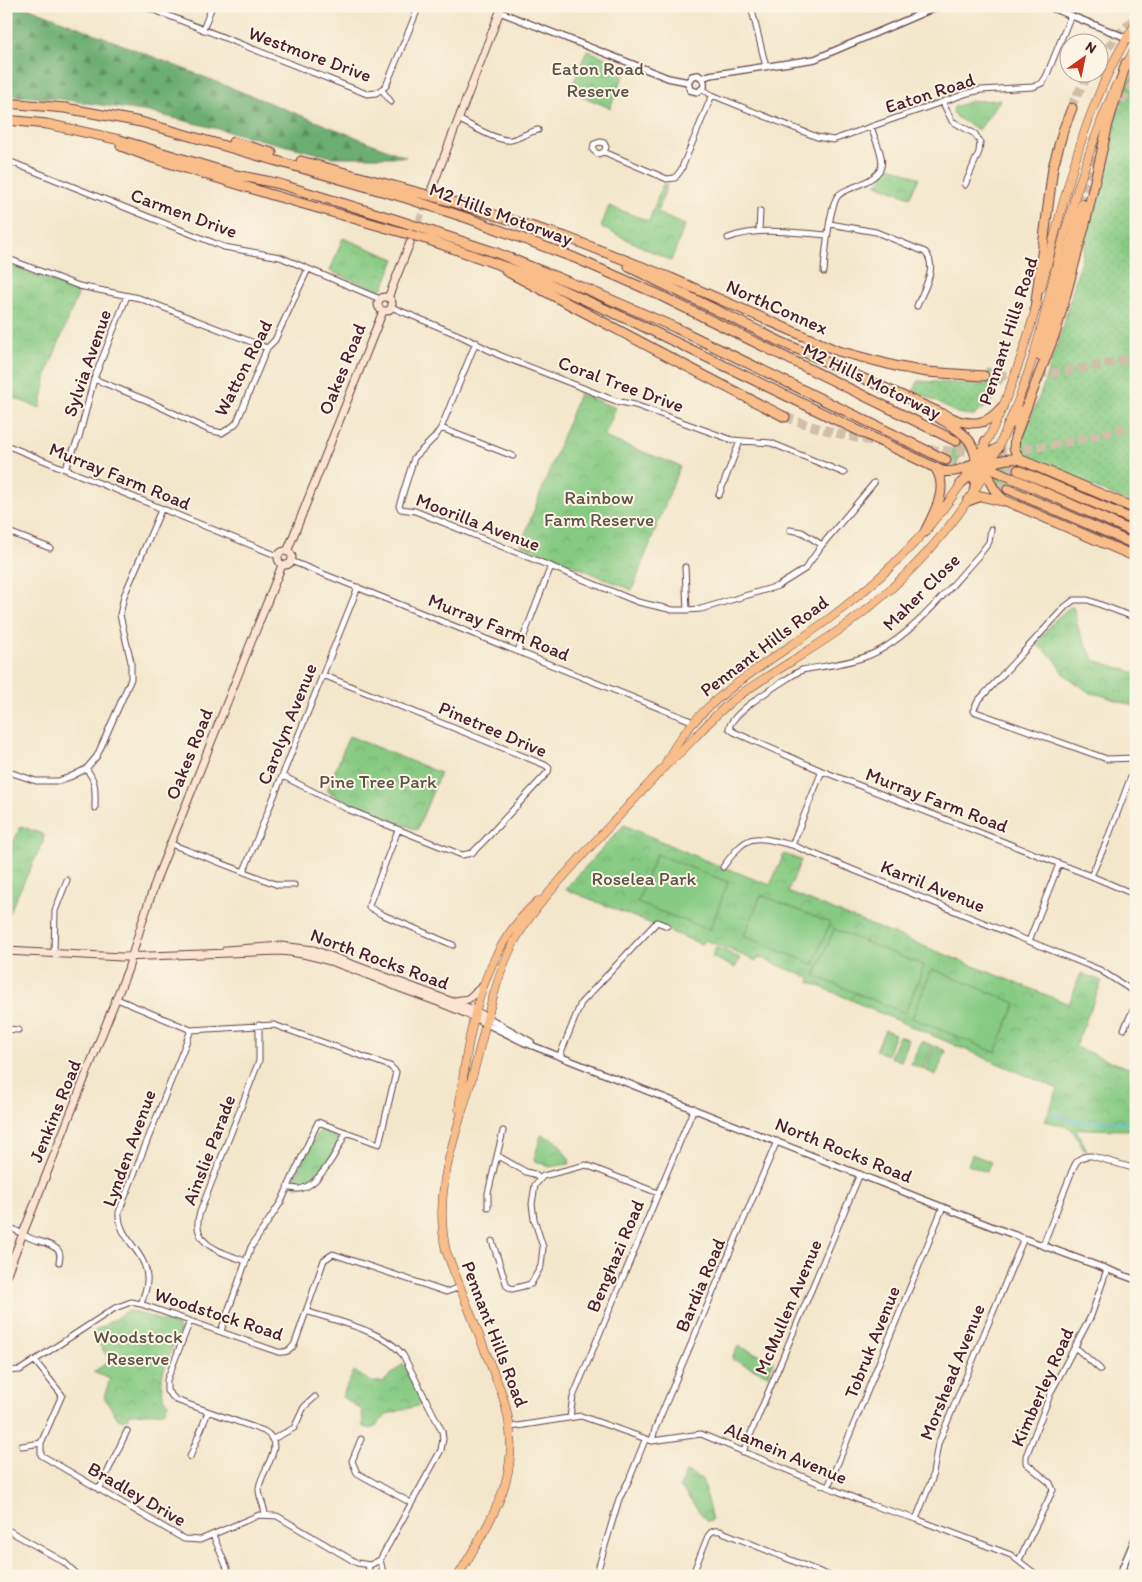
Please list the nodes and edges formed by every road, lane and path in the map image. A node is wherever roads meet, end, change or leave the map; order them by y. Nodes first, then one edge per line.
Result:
1 (144, 6) edge
2 (212, 6) edge
3 (419, 6) edge
4 (751, 6) edge
5 (939, 6) edge
6 (1048, 6) edge
7 (501, 9) edge
8 (1071, 15) junction
9 (1136, 23) edge
10 (203, 30) junction
11 (1128, 38) junction
12 (1136, 41) edge
13 (1136, 46) edge
14 (1126, 63) junction
15 (766, 67) junction
16 (702, 78) junction
17 (688, 82) junction
18 (702, 89) junction
19 (382, 90) junction
20 (712, 95) junction
21 (391, 102) dead end
22 (6, 103) edge
23 (943, 103) junction
24 (1072, 108) tunnel mouth
25 (458, 119) junction
26 (6, 120) edge
27 (872, 127) junction
28 (80, 130) junction
29 (538, 130) dead end
30 (172, 131) junction
31 (604, 152) dead end
32 (6, 160) edge
33 (965, 186) dead end
34 (432, 188) dead end
35 (1082, 204) tunnel mouth
36 (760, 211) dead end
37 (830, 224) junction
38 (759, 231) junction
39 (827, 236) junction
40 (566, 237) junction
41 (728, 238) dead end
42 (429, 240) junction
43 (410, 243) tunnel mouth
44 (6, 258) edge
45 (308, 269) junction
46 (824, 272) dead end
47 (127, 296) junction
48 (384, 298) junction
49 (917, 306) dead end
50 (392, 307) junction
51 (1035, 309) junction
52 (383, 311) junction
53 (476, 342) junction
54 (267, 348) junction
55 (1042, 353) junction
56 (984, 376) tunnel mouth
57 (94, 379) junction
58 (1036, 383) junction
59 (918, 403) junction
60 (1002, 407) junction
61 (785, 417) tunnel mouth
62 (1008, 426) junction
63 (441, 428) junction
64 (740, 441) junction
65 (956, 441) tunnel mouth
66 (985, 442) junction
67 (6, 446) edge
68 (998, 448) joint
69 (513, 456) dead end
70 (1019, 459) junction
71 (946, 460) tunnel mouth
72 (976, 461) junction
73 (987, 464) junction
74 (65, 469) junction
75 (936, 469) junction
76 (1018, 470) tunnel mouth
77 (844, 472) dead end
78 (976, 472) junction
79 (874, 483) dead end
80 (961, 483) junction
81 (1008, 489) tunnel mouth
82 (974, 492) junction
83 (719, 495) dead end
84 (968, 500) junction
85 (1012, 503) junction
86 (1136, 509) edge
87 (161, 510) junction
88 (1136, 521) edge
89 (991, 529) dead end
90 (790, 530) dead end
91 (6, 531) edge
92 (925, 532) junction
93 (1136, 533) edge
94 (822, 545) junction
95 (1136, 545) edge
96 (50, 548) dead end
97 (287, 552) junction
98 (278, 556) junction
99 (1136, 557) edge
100 (291, 560) junction
101 (282, 564) junction
102 (551, 566) junction
103 (685, 567) dead end
104 (358, 587) junction
105 (686, 610) junction
106 (1136, 618) edge
107 (518, 651) junction
108 (323, 675) junction
109 (716, 714) junction
110 (694, 722) junction
111 (729, 728) joint
112 (1136, 758) edge
113 (1136, 763) edge
114 (666, 765) junction
115 (86, 769) junction
116 (6, 771) edge
117 (822, 771) junction
118 (283, 776) junction
119 (95, 808) dead end
120 (398, 830) junction
121 (171, 844) junction
122 (792, 846) junction
123 (1059, 864) junction
124 (723, 867) dead end
125 (244, 871) junction
126 (1091, 876) junction
127 (67, 880) dead end
128 (294, 885) dead end
129 (547, 894) junction
130 (1136, 896) edge
131 (667, 926) dead end
132 (1029, 941) junction
133 (453, 945) dead end
134 (6, 951) edge
135 (54, 954) junction
136 (196, 954) junction
137 (132, 957) junction
138 (483, 986) junction
139 (1136, 993) edge
140 (117, 999) junction
141 (450, 1001) junction
142 (1136, 1004) edge
143 (475, 1014) junction
144 (486, 1020) junction
145 (259, 1025) junction
146 (6, 1028) edge
147 (1124, 1029) dead end
148 (18, 1030) dead end
149 (191, 1030) junction
150 (560, 1056) junction
151 (694, 1108) junction
152 (457, 1124) junction
153 (503, 1131) dead end
154 (346, 1132) junction
155 (776, 1141) junction
156 (498, 1156) junction
157 (1136, 1169) edge
158 (860, 1174) junction
159 (540, 1179) junction
160 (287, 1187) junction
161 (658, 1194) junction
162 (488, 1207) dead end
163 (943, 1207) junction
164 (6, 1226) edge
165 (23, 1233) junction
166 (1024, 1238) junction
167 (492, 1240) dead end
168 (1043, 1245) junction
169 (245, 1261) junction
170 (59, 1262) dead end
171 (1107, 1269) junction
172 (6, 1276) edge
173 (1136, 1280) edge
174 (460, 1287) junction
175 (141, 1304) junction
176 (306, 1311) junction
177 (190, 1321) junction
178 (221, 1331) junction
179 (1075, 1347) junction
180 (35, 1361) junction
181 (1100, 1369) dead end
182 (6, 1371) edge
183 (315, 1397) dead end
184 (208, 1412) junction
185 (570, 1417) junction
186 (511, 1427) junction
187 (127, 1431) dead end
188 (361, 1438) dead end
189 (273, 1439) junction
190 (645, 1440) junction
191 (652, 1442) junction
192 (41, 1443) junction
193 (22, 1446) dead end
194 (743, 1452) junction
195 (190, 1456) dead end
196 (828, 1487) junction
197 (99, 1490) junction
198 (411, 1503) junction
199 (265, 1515) junction
200 (916, 1519) junction
201 (6, 1529) edge
202 (212, 1535) junction
203 (1136, 1536) edge
204 (380, 1560) junction
205 (1019, 1560) junction
206 (368, 1565) junction
207 (227, 1568) dead end
208 (79, 1576) edge
209 (370, 1576) edge
210 (384, 1576) edge
211 (458, 1576) edge
212 (596, 1576) edge
213 (692, 1576) edge
214 (830, 1576) edge
215 (1038, 1576) edge
216 (1119, 1576) edge

1 - 10 street, Westmore Drive
2 - 10 street
3 - 19 street, Westmore Drive
4 - 15 street
5 - 15 street
6 - 8 street
7 - 17 street
7 - 25 main road
8 - 11 street
8 - 23 street, Eaton Road
9 - 11 highway, Pennant Hills Road
10 - 19 street, Westmore Drive
11 - 12 main road
11 - 51 highway, Pennant Hills Road
13 - 14 highway, Pennant Hills Road
14 - 58 highway
14 - 62 highway, Pennant Hills Road
15 - 16 street
16 - 17 street
16 - 18 street
17 - 18 street
18 - 20 street, Eaton Road
19 - 21 street, Westmore Drive
20 - 27 street, Eaton Road
20 - 31 street
22 - 30 highway, M2 Hills Motorway
23 - 27 street, Eaton Road
23 - 33 street
24 - 51 highway
25 - 29 street
25 - 34 main road
26 - 28 highway, M2 Hills Motorway
27 - 37 street
28 - 42 highway, M2 Hills Motorway
28 - 71 highway, M2 Hills Motorway
30 - 40 highway
30 - 65 highway, M2 Hills Motorway
32 - 45 street, Carmen Drive
35 - 55 highway
36 - 38 street
37 - 39 street
37 - 49 street
38 - 39 street
38 - 41 street
39 - 46 street
40 - 56 highway, NorthConnex
40 - 59 highway
42 - 61 highway
42 - 75 highway
43 - 48 main road
44 - 47 street
45 - 48 street, Carmen Drive
45 - 54 street, Watton Road
47 - 54 street
47 - 57 street, Sylvia Avenue
48 - 50 main road
48 - 52 main road
50 - 52 main road
50 - 53 street, Coral Tree Drive
51 - 60 highway, Pennant Hills Road
52 - 97 main road, Oakes Road
53 - 63 street, Moorilla Avenue
53 - 64 street, Coral Tree Drive
54 - 57 street, Watton Road
55 - 58 highway
55 - 62 highway
57 - 74 street, Sylvia Avenue
58 - 70 highway
59 - 60 highway
59 - 72 highway
60 - 66 highway, Pennant Hills Road
62 - 68 highway, Pennant Hills Road
63 - 69 street
63 - 102 street, Moorilla Avenue
64 - 77 street, Coral Tree Drive
64 - 83 street
66 - 72 highway, Pennant Hills Road
66 - 73 highway
67 - 74 street, Murray Farm Road
68 - 73 highway
70 - 73 highway
70 - 86 highway
72 - 73 highway
72 - 75 highway
72 - 78 highway
72 - 80 highway, Pennant Hills Road
73 - 78 highway
73 - 82 highway, Pennant Hills Road
73 - 85 highway
73 - 93 highway
74 - 87 street, Murray Farm Road
75 - 92 highway
76 - 88 highway
78 - 80 highway
78 - 82 highway
79 - 94 street
80 - 92 highway, Pennant Hills Road
81 - 95 highway
82 - 84 highway, Pennant Hills Road
84 - 85 highway
84 - 109 highway, Pennant Hills Road
85 - 99 highway
87 - 98 street, Murray Farm Road
87 - 115 street
89 - 111 street, Maher Close
90 - 94 street
91 - 96 street
92 - 110 highway, Pennant Hills Road
94 - 105 street
97 - 98 main road
97 - 100 main road
98 - 101 main road
100 - 101 main road
100 - 104 street, Murray Farm Road
101 - 121 main road, Oakes Road
102 - 105 street
102 - 107 street
103 - 105 street
104 - 107 street, Murray Farm Road
104 - 108 street, Carolyn Avenue
106 - 112 street
107 - 110 street, Murray Farm Road
108 - 118 street, Carolyn Avenue
108 - 120 street, Pinetree Drive
109 - 110 highway
109 - 114 highway, Pennant Hills Road
110 - 114 highway, Pennant Hills Road
111 - 117 street, Murray Farm Road
113 - 126 street
114 - 129 highway, Pennant Hills Road
115 - 116 street
115 - 119 street
117 - 122 street
117 - 123 street, Murray Farm Road
118 - 120 street, Pinetree Drive
118 - 125 street, Carolyn Avenue
120 - 133 street
121 - 125 street
121 - 137 main road, Oakes Road
122 - 124 street, Karril Avenue
122 - 132 street, Karril Avenue
123 - 126 street, Murray Farm Road
123 - 132 street
125 - 128 street
126 - 130 street, Murray Farm Road
127 - 135 street
129 - 138 highway, Pennant Hills Road
129 - 144 highway, Pennant Hills Road
131 - 150 street
132 - 139 street, Karril Avenue
134 - 135 main road, North Rocks Road
135 - 137 main road, North Rocks Road
136 - 137 main road, North Rocks Road
136 - 141 main road, North Rocks Road
136 - 143 main road, North Rocks Road
137 - 140 main road, Jenkins Road
138 - 141 main road
138 - 143 highway, Pennant Hills Road
140 - 149 street
140 - 165 main road, Jenkins Road
141 - 143 main road, North Rocks Road
142 - 147 street
143 - 144 main road, North Rocks Road
143 - 152 highway, Pennant Hills Road
144 - 150 street, North Rocks Road
144 - 152 highway, Pennant Hills Road
145 - 149 street
145 - 154 street
145 - 169 street, Ainslie Parade
146 - 148 street
149 - 175 street, Lynden Avenue
150 - 151 street, North Rocks Road
151 - 155 street, North Rocks Road
151 - 161 street, Benghazi Road
152 - 174 highway, Pennant Hills Road
153 - 156 street
154 - 160 street
154 - 160 street
155 - 158 street, North Rocks Road
155 - 191 street, Bardia Road
156 - 159 street
156 - 162 street
157 - 168 street
158 - 163 street, North Rocks Road
158 - 194 street, McMullen Avenue
159 - 161 street
159 - 167 street
160 - 169 street
161 - 185 street, Benghazi Road
163 - 166 street, North Rocks Road
163 - 196 street, Tobruk Avenue
164 - 165 street
165 - 170 street
165 - 172 main road, Jenkins Road
166 - 168 street, North Rocks Road
166 - 200 street, Morshead Avenue
168 - 171 street, North Rocks Road
169 - 178 street
171 - 173 street, North Rocks Road
171 - 179 street, Kimberley Road
174 - 176 street, Woodstock Road
174 - 186 highway, Pennant Hills Road
175 - 177 street, Woodstock Road
175 - 180 street, Woodstock Road
176 - 178 street, Woodstock Road
176 - 198 street
177 - 178 street, Woodstock Road
177 - 184 street
179 - 181 street
179 - 205 street, Kimberley Road
180 - 182 street, Woodstock Road
180 - 192 street
183 - 189 street
184 - 189 street
184 - 195 street
185 - 186 street, Alamein Avenue
185 - 190 street, Alamein Avenue
186 - 211 highway, Pennant Hills Road
187 - 197 street
188 - 198 street
189 - 199 street
190 - 191 street, Alamein Avenue
190 - 212 street
191 - 194 street, Alamein Avenue
192 - 193 street
192 - 197 street, Bradley Drive
194 - 196 street, Alamein Avenue
196 - 200 street, Alamein Avenue
197 - 202 street, Bradley Drive
198 - 204 street
199 - 202 street, Bradley Drive
199 - 206 street
200 - 205 street, Alamein Avenue
201 - 208 street
202 - 207 street
203 - 216 street
204 - 206 street
204 - 210 street
205 - 215 street, Alamein Avenue
206 - 209 street
213 - 214 street

